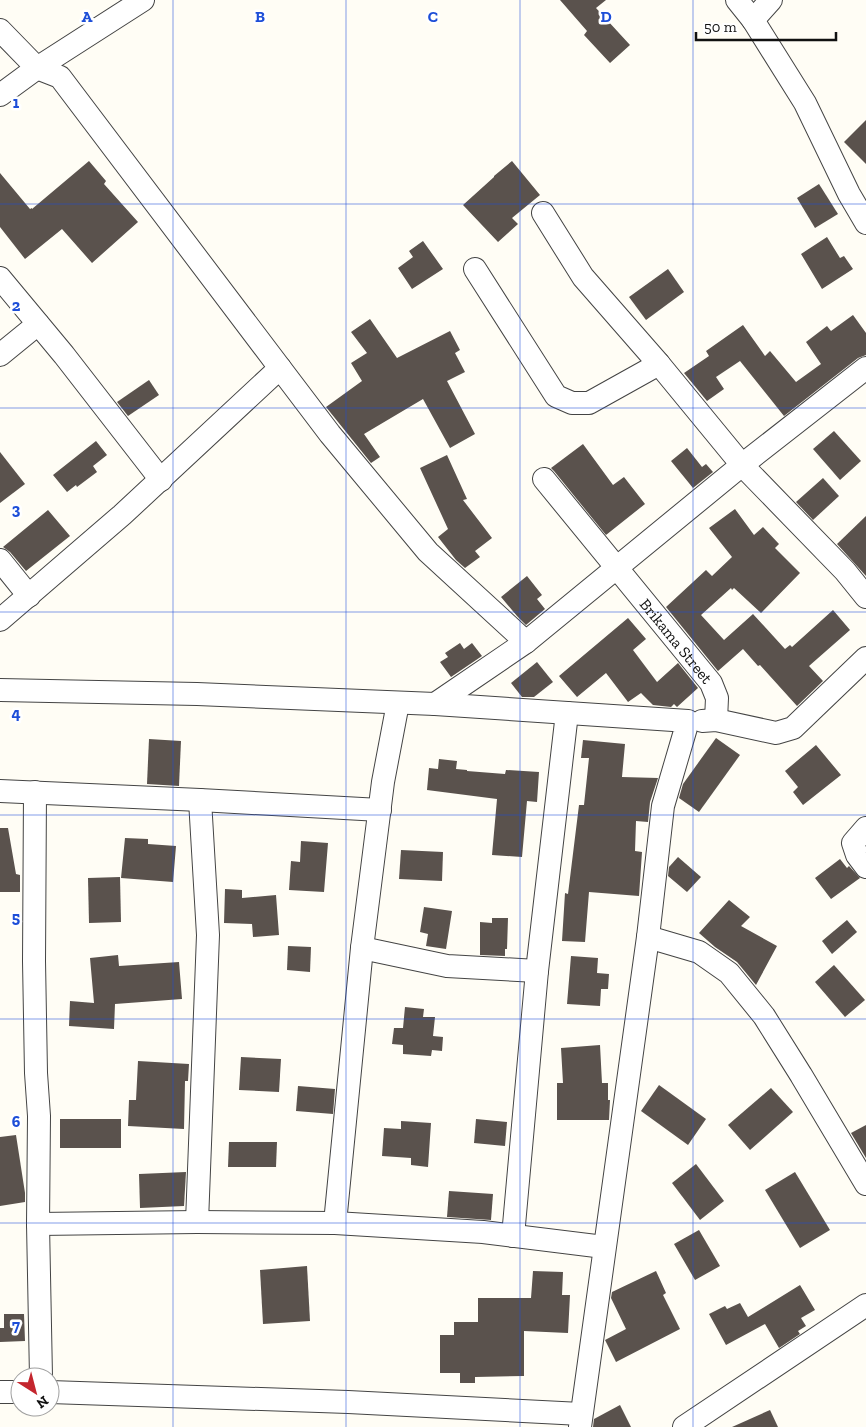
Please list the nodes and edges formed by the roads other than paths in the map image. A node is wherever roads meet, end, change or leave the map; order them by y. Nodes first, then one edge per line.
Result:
1 (143, 0) edge
2 (737, 0) edge
3 (771, 0) edge
4 (753, 20) junction
5 (0, 30) edge
6 (37, 68) junction
7 (0, 95) edge
8 (863, 209) edge
9 (543, 214) dead end
10 (475, 269) dead end
11 (0, 278) edge
12 (38, 324) junction
13 (0, 355) edge
14 (659, 364) junction
15 (280, 368) junction
16 (866, 368) edge
17 (742, 465) junction
18 (544, 479) dead end
19 (161, 480) junction
20 (0, 560) edge
21 (617, 568) junction
22 (29, 596) junction
23 (866, 597) edge
24 (0, 620) edge
25 (526, 642) junction
26 (866, 658) edge
27 (0, 690) edge
28 (398, 703) junction
29 (435, 704) junction
30 (567, 713) junction
31 (716, 720) junction
32 (688, 721) junction
33 (0, 791) edge
34 (35, 792) junction
35 (200, 800) junction
36 (380, 810) junction
37 (866, 828) edge
38 (866, 867) edge
39 (648, 937) junction
40 (362, 948) junction
41 (537, 971) junction
42 (866, 1184) edge
43 (197, 1222) junction
44 (38, 1224) junction
45 (335, 1224) junction
46 (513, 1236) junction
47 (604, 1247) junction
48 (866, 1305) edge
49 (41, 1367) edge
50 (60, 1392) edge
51 (580, 1420) edge
52 (684, 1427) edge

1 - 6 street
2 - 4 street
3 - 4 street
4 - 8 street
5 - 6 street
6 - 7 street
6 - 15 street
9 - 14 street
10 - 14 street
11 - 12 street
12 - 13 street
12 - 19 street
14 - 17 street
15 - 19 street
15 - 25 street
16 - 17 street
17 - 21 street
17 - 23 street
18 - 21 street, Brikama Street
19 - 22 street
20 - 22 street
21 - 25 street
21 - 31 street, Brikama Street
22 - 24 street
25 - 29 street
26 - 31 street
27 - 28 street
28 - 29 street
28 - 36 street
29 - 30 street
30 - 32 street
30 - 41 street
31 - 32 street
32 - 39 street
33 - 34 street
34 - 35 street
34 - 44 street
35 - 36 street
35 - 43 street
36 - 40 street
37 - 38 street
39 - 42 street
39 - 47 street
40 - 41 street
40 - 45 street
41 - 46 street
43 - 44 street
43 - 45 street
44 - 49 street
45 - 46 street
46 - 47 street
47 - 51 street
48 - 52 street
50 - 51 street

